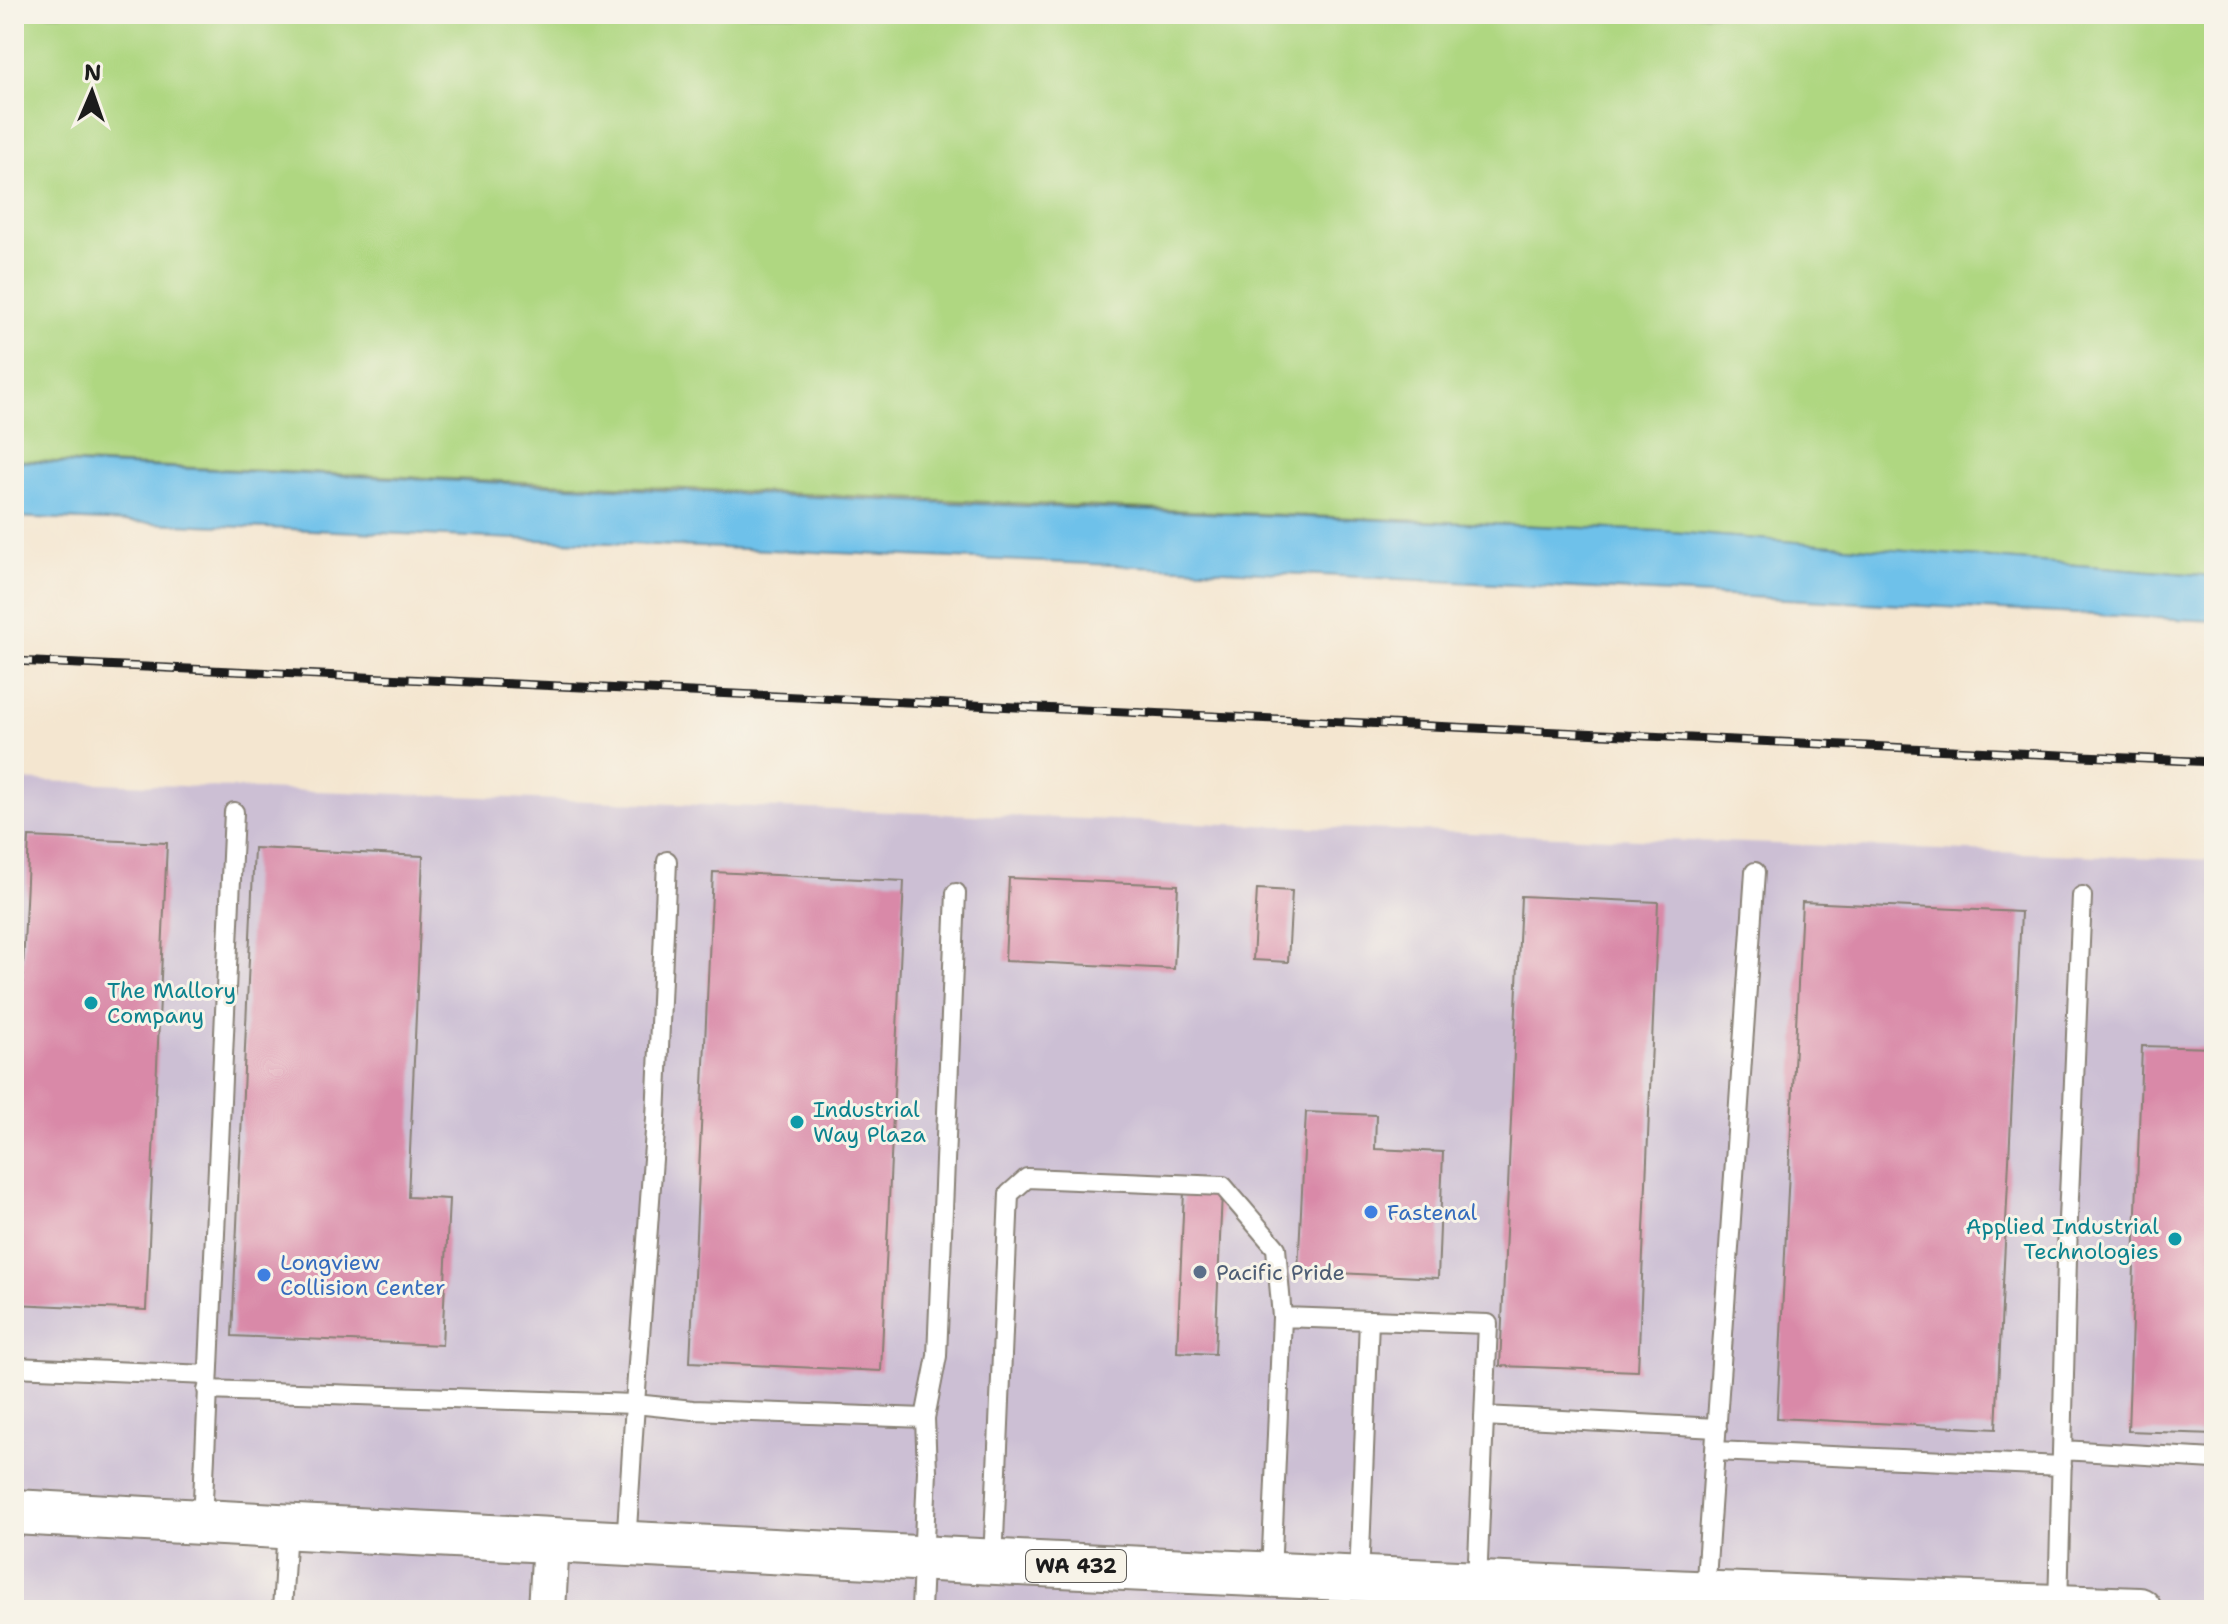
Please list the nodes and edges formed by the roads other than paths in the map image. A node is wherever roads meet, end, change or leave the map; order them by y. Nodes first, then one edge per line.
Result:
1 (234, 812) dead end
2 (667, 861) dead end
3 (1755, 872) dead end
4 (956, 893) dead end
5 (2082, 896) dead end
6 (1282, 1317) junction
7 (1369, 1320) junction
8 (14, 1367) edge
9 (208, 1383) junction
10 (635, 1404) junction
11 (1484, 1416) junction
12 (925, 1418) junction
13 (1717, 1428) junction
14 (1715, 1451) junction
15 (2062, 1458) junction
16 (2214, 1459) edge
17 (14, 1512) edge
18 (202, 1522) junction
19 (287, 1527) junction
20 (551, 1541) junction
21 (626, 1545) junction
22 (923, 1559) junction
23 (993, 1562) junction
24 (1271, 1575) junction
25 (1359, 1579) junction
26 (1477, 1584) junction
27 (1705, 1594) junction
28 (2058, 1607) junction
29 (282, 1610) edge
30 (547, 1610) edge
31 (921, 1610) edge
32 (2139, 1610) edge

1 - 9 lane
2 - 10 lane
3 - 13 lane
4 - 12 lane
5 - 15 lane
6 - 7 lane
6 - 23 lane
6 - 24 lane
7 - 11 lane
7 - 25 lane
8 - 9 lane
9 - 10 lane
9 - 18 lane
10 - 12 lane
10 - 21 lane
11 - 13 lane
11 - 26 lane
12 - 22 lane
13 - 14 lane
14 - 15 lane
14 - 27 lane
15 - 16 lane
15 - 28 lane
17 - 18 highway, WA 432
18 - 19 highway, WA 432
19 - 20 highway, WA 432
19 - 29 lane
20 - 21 highway, WA 432
20 - 30 street
21 - 22 highway, WA 432
22 - 23 highway, WA 432
22 - 31 lane
23 - 24 highway, WA 432
24 - 25 highway, WA 432
25 - 26 highway, WA 432
26 - 27 highway, WA 432
27 - 28 highway, WA 432
28 - 32 highway, WA 432

